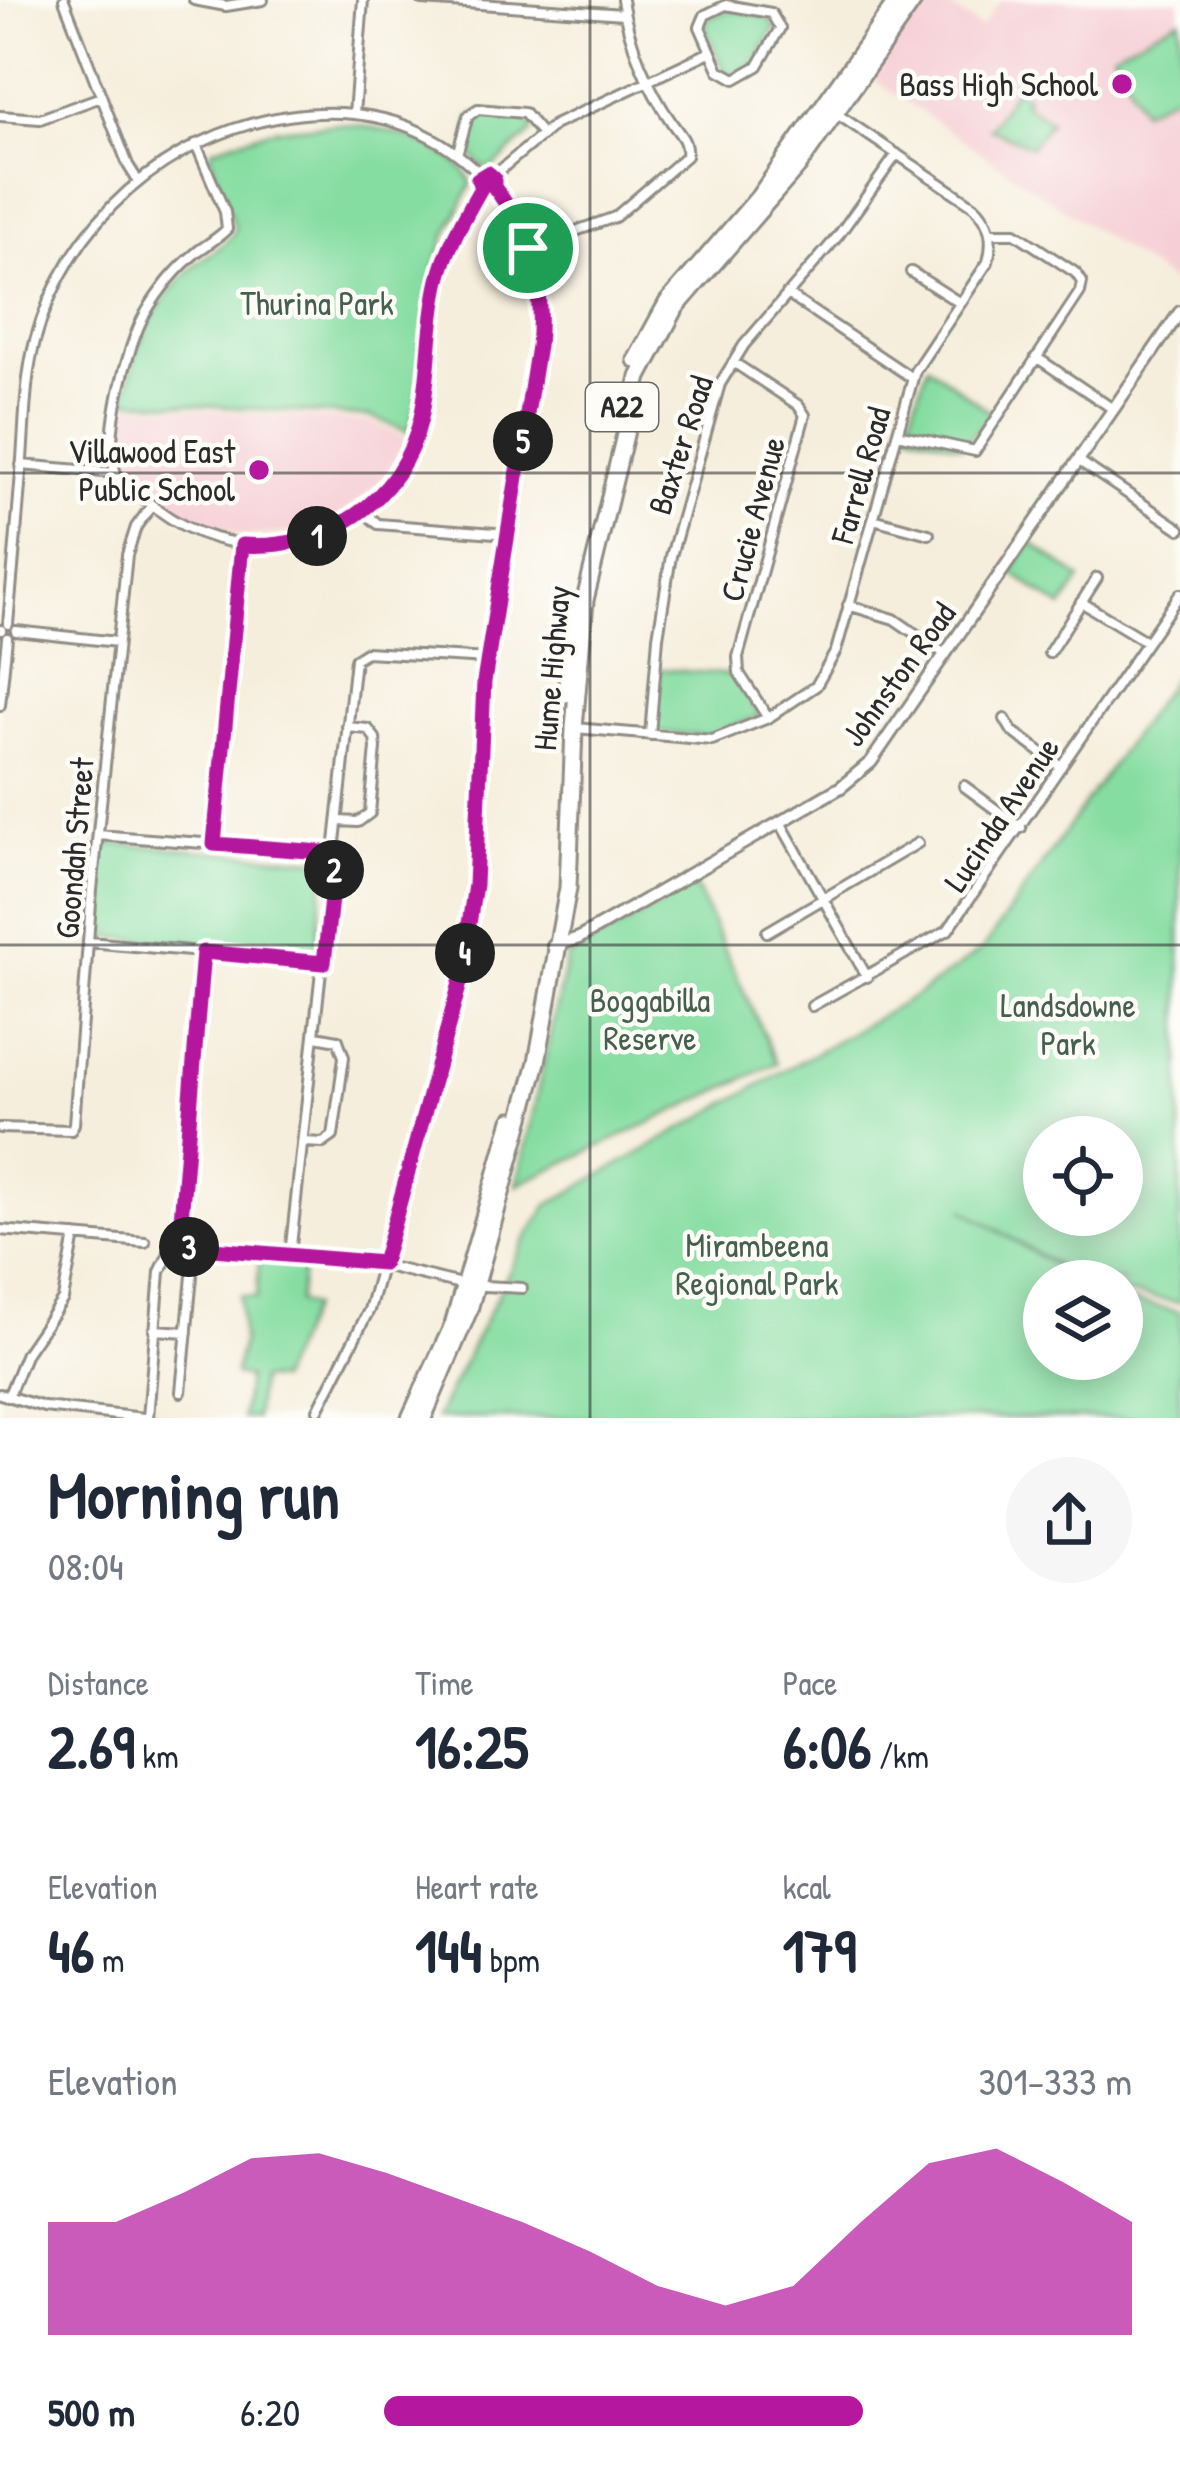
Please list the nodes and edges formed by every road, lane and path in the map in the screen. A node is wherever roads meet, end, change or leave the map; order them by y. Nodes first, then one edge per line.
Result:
1 (64, 0) edge
2 (194, 0) edge
3 (262, 0) edge
4 (364, 0) edge
5 (422, 0) edge
6 (622, 0) edge
7 (898, 0) edge
8 (914, 0) edge
9 (624, 14) junction
10 (710, 52) junction
11 (648, 80) junction
12 (101, 97) junction
13 (354, 113) junction
14 (837, 114) junction
15 (0, 116) edge
16 (542, 133) junction
17 (196, 144) junction
18 (458, 151) junction
19 (897, 154) junction
20 (489, 179) junction
21 (138, 182) junction
22 (991, 233) junction
23 (528, 248) junction
24 (911, 272) dead end
25 (788, 294) junction
26 (960, 303) junction
27 (1180, 312) edge
28 (1036, 357) junction
29 (733, 362) junction
30 (912, 378) junction
31 (1114, 410) junction
32 (897, 434) junction
33 (1079, 461) junction
34 (21, 465) junction
35 (116, 473) junction
36 (152, 505) junction
37 (364, 512) junction
38 (873, 519) junction
39 (1180, 529) edge
40 (508, 534) junction
41 (929, 534) dead end
42 (242, 545) junction
43 (1096, 578) dead end
44 (1180, 594) edge
45 (1081, 602) junction
46 (848, 605) junction
47 (6, 631) edge
48 (117, 642) junction
49 (1147, 642) junction
50 (1048, 653) dead end
51 (946, 655) junction
52 (488, 659) junction
53 (0, 705) edge
54 (768, 718) junction
55 (1005, 719) dead end
56 (347, 727) junction
57 (574, 728) junction
58 (650, 735) junction
59 (1061, 767) junction
60 (964, 786) dead end
61 (339, 821) junction
62 (780, 822) junction
63 (1021, 827) junction
64 (98, 835) junction
65 (918, 843) dead end
66 (214, 844) junction
67 (336, 853) junction
68 (825, 900) junction
69 (766, 932) dead end
70 (89, 942) junction
71 (555, 946) junction
72 (203, 952) junction
73 (324, 963) junction
74 (867, 976) junction
75 (812, 1006) dead end
76 (316, 1036) junction
77 (0, 1129) edge
78 (304, 1142) junction
79 (0, 1230) edge
80 (75, 1236) junction
81 (179, 1238) junction
82 (145, 1243) dead end
83 (188, 1247) junction
84 (170, 1251) junction
85 (290, 1255) junction
86 (383, 1263) junction
87 (191, 1276) dead end
88 (470, 1286) junction
89 (522, 1288) dead end
90 (154, 1330) junction
91 (187, 1332) junction
92 (181, 1393) dead end
93 (4, 1395) edge
94 (318, 1410) dead end
95 (146, 1418) edge
96 (410, 1418) edge
97 (423, 1418) edge

1 - 12 street
2 - 3 street
4 - 13 street
5 - 9 street
6 - 9 street
7 - 71 highway, Hume Highway / A22
8 - 14 highway, Hume Highway / A22
9 - 11 street
10 - 10 street
10 - 11 street
11 - 16 street
11 - 23 street
12 - 15 street
12 - 21 street
13 - 17 street
13 - 18 street
14 - 19 street
14 - 57 highway, Hume Highway / A22
16 - 18 street
16 - 20 street
17 - 21 street
17 - 35 street
18 - 20 street
19 - 22 street
19 - 25 street, Baxter Road
20 - 23 street
20 - 37 street
21 - 34 street
22 - 26 street, Farrell Road
22 - 28 street
23 - 40 street
24 - 26 street
25 - 29 street, Baxter Road
25 - 30 street
26 - 30 street, Farrell Road
27 - 31 street, Johnston Road
28 - 31 street
28 - 32 street
29 - 54 street, Crucie Avenue
29 - 58 street, Baxter Road
30 - 32 street, Farrell Road
31 - 33 street, Johnston Road
32 - 38 street, Farrell Road
33 - 39 street
33 - 51 street, Johnston Road
34 - 35 street
34 - 47 street
35 - 36 street
36 - 42 street
36 - 48 street, Goondah Street
37 - 40 street
37 - 42 street
38 - 41 street
38 - 46 street, Farrell Road
40 - 52 street
42 - 66 street
43 - 45 street
44 - 49 street, Lucinda Avenue
45 - 49 street
45 - 50 street
46 - 51 street
46 - 54 street, Farrell Road
47 - 48 street
47 - 53 street
48 - 64 street, Goondah Street
49 - 59 street, Lucinda Avenue
51 - 62 street, Johnston Road
52 - 56 street
52 - 86 street
54 - 58 street, Farrell Road
55 - 59 street
56 - 61 street
56 - 61 street
57 - 58 street, Farrell Road
57 - 71 highway, Hume Highway / A22
59 - 63 street, Lucinda Avenue
60 - 63 street
61 - 67 street
62 - 68 street
62 - 71 street, Johnston Road
63 - 74 street, Lucinda Avenue
64 - 66 street
64 - 70 street, Goondah Street
65 - 68 street
66 - 67 street
67 - 73 street
68 - 69 street
68 - 74 street
70 - 72 street
70 - 77 street, Goondah Street
71 - 88 highway, Hume Highway / A22
72 - 73 street
72 - 81 street
73 - 76 street
74 - 75 street, Lucinda Avenue
76 - 78 street
76 - 78 street
78 - 85 street
79 - 80 street
80 - 82 street
80 - 93 street
81 - 83 street
81 - 84 street
83 - 84 street
83 - 85 street
84 - 90 street
85 - 86 street
86 - 88 street
86 - 94 street
87 - 91 street
88 - 89 street
88 - 96 highway, Hume Highway / A22
88 - 97 highway, Hume Highway / A22
90 - 91 street
90 - 95 street
91 - 92 street
93 - 95 street

